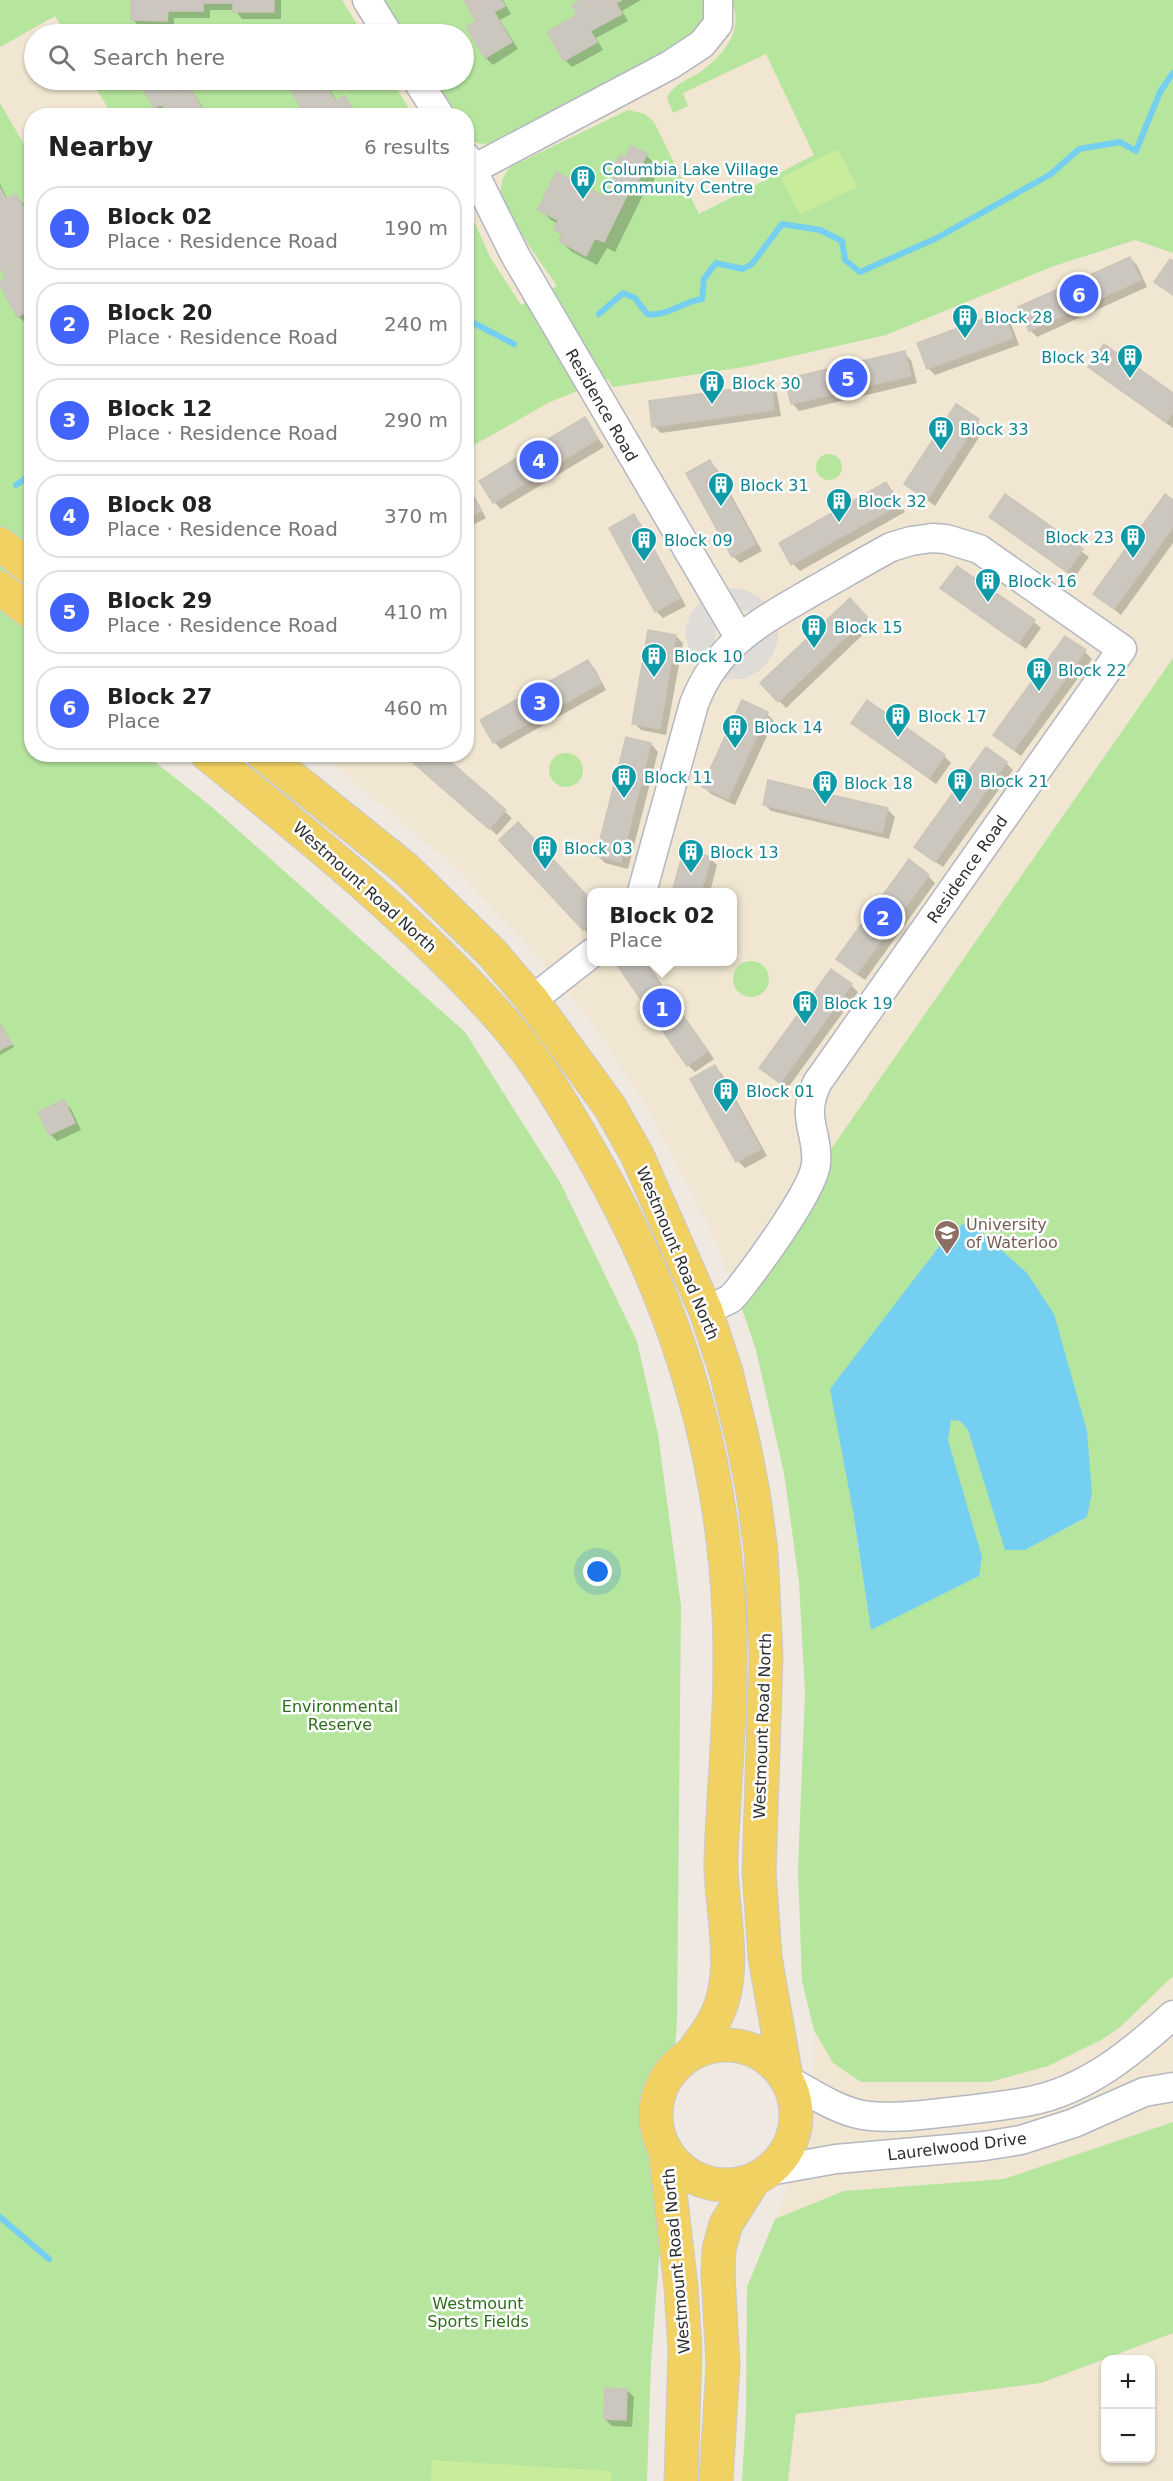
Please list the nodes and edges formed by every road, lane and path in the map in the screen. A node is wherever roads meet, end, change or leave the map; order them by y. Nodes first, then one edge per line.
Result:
1 (367, 0) edge
2 (718, 0) edge
3 (382, 24) edge
4 (423, 90) edge
5 (435, 108) edge
6 (474, 163) edge
7 (474, 176) edge
8 (0, 544) edge
9 (24, 563) edge
10 (0, 588) edge
11 (24, 607) edge
12 (739, 637) junction
13 (217, 762) edge
14 (273, 762) edge
15 (643, 888) edge
16 (587, 955) edge
17 (532, 1000) junction
18 (706, 1311) junction
19 (1173, 2015) edge
20 (692, 2053) junction
21 (787, 2078) junction
22 (1173, 2087) edge
23 (665, 2149) junction
24 (761, 2175) junction
25 (681, 2481) edge
26 (716, 2481) edge

1 - 3 street
2 - 6 street, Residence Road
4 - 5 street
7 - 12 street, Residence Road
8 - 9 main road
10 - 11 main road
12 - 15 street, Residence Road
12 - 18 street, Residence Road
13 - 20 main road, Westmount Road North
14 - 17 main road, Westmount Road North
16 - 17 street
17 - 18 main road, Westmount Road North
18 - 21 main road, Westmount Road North
19 - 21 street
20 - 21 main road
20 - 23 main road
21 - 24 main road
22 - 24 street, Laurelwood Drive
23 - 24 main road
23 - 25 main road, Westmount Road North
24 - 26 main road

